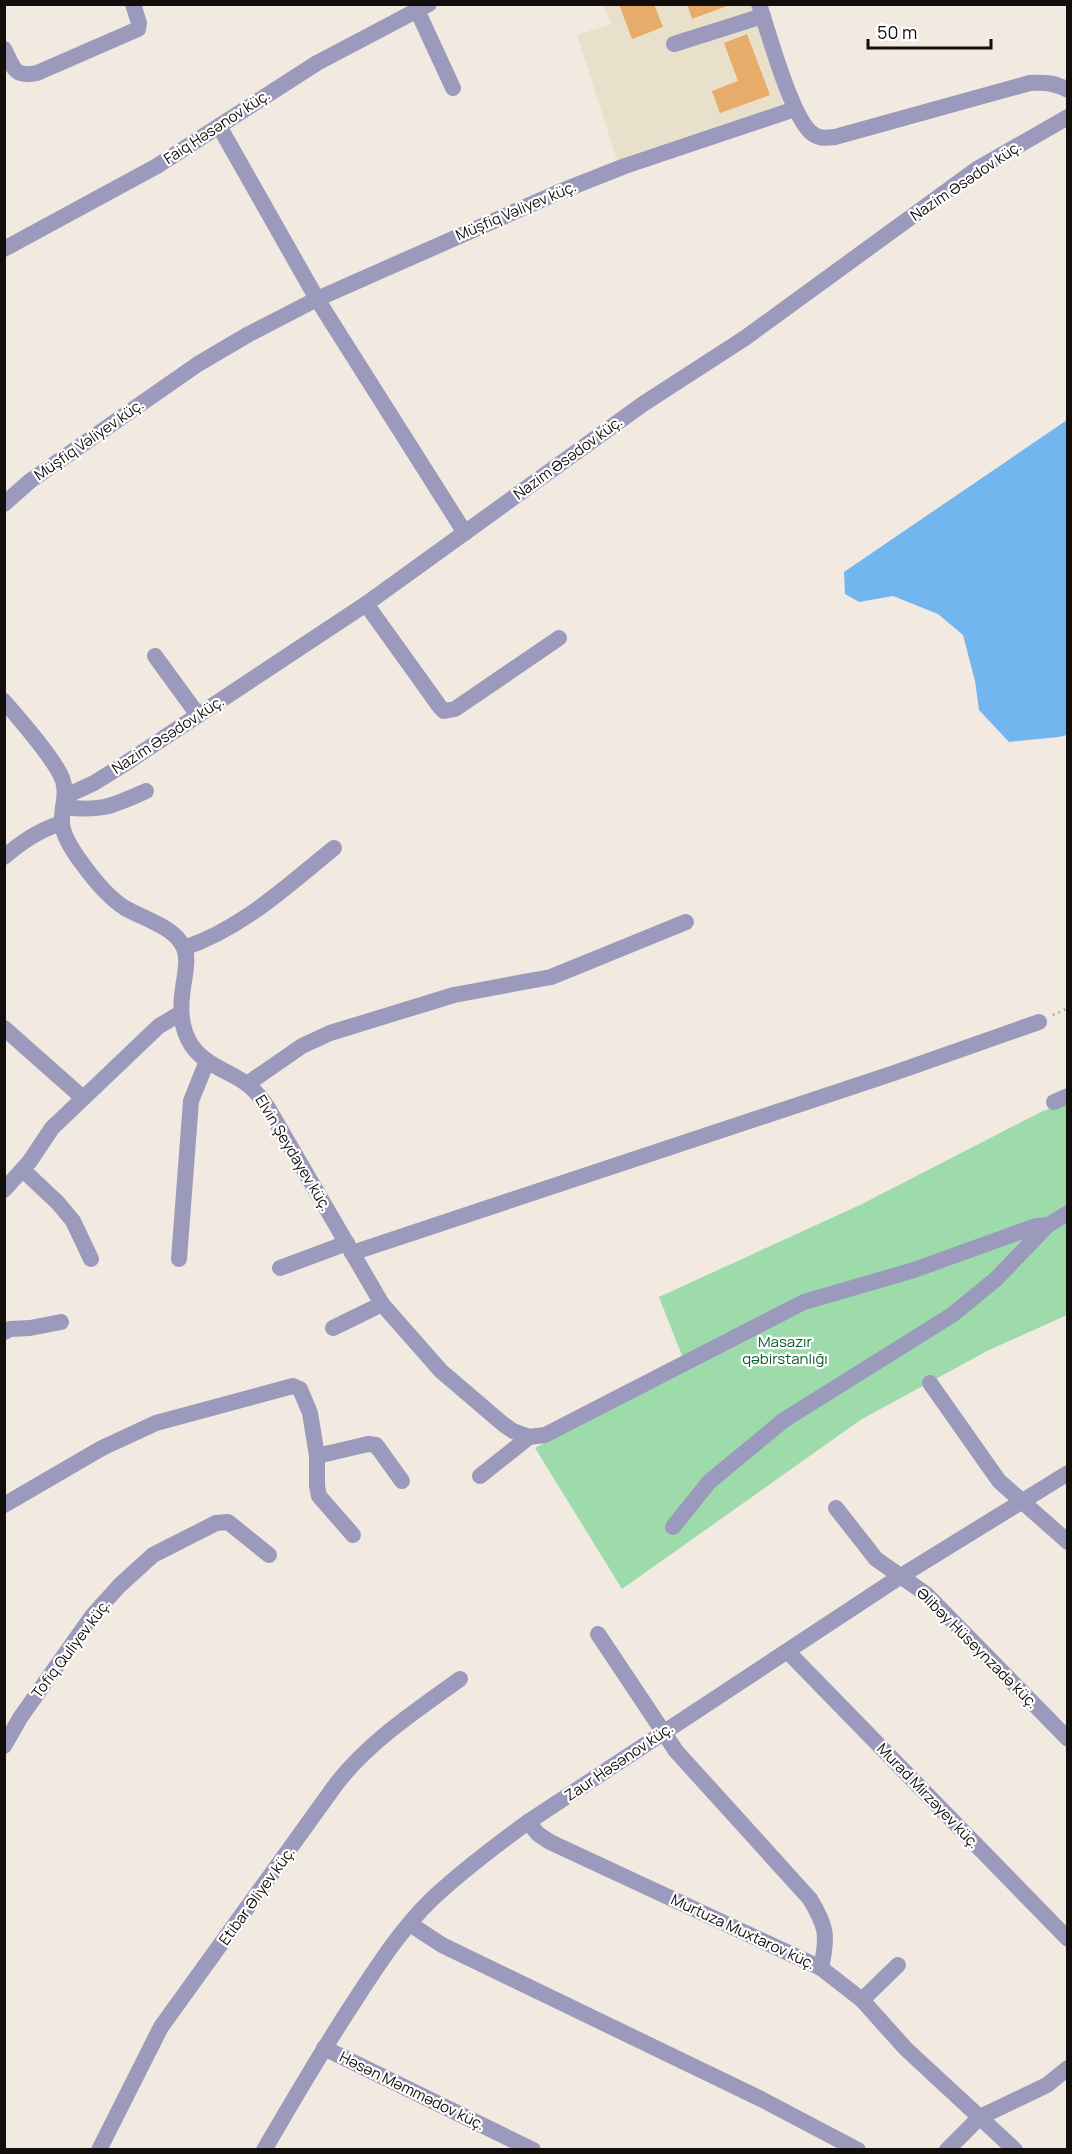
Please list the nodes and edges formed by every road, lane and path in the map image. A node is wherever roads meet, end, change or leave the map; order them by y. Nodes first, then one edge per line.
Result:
1 (133, 4) edge
2 (423, 7) edge
3 (761, 10) edge
4 (674, 44) dead end
5 (4, 49) edge
6 (453, 88) dead end
7 (1068, 90) edge
8 (795, 109) junction
9 (1068, 117) edge
10 (219, 126) junction
11 (4, 249) edge
12 (317, 299) junction
13 (4, 504) edge
14 (465, 533) junction
15 (366, 604) junction
16 (560, 638) dead end
17 (155, 656) dead end
18 (4, 700) edge
19 (198, 715) junction
20 (146, 791) dead end
21 (63, 809) junction
22 (334, 848) dead end
23 (4, 857) edge
24 (686, 922) dead end
25 (184, 948) junction
26 (181, 1013) junction
27 (1039, 1022) dead end
28 (4, 1028) edge
29 (207, 1061) junction
30 (247, 1084) junction
31 (83, 1098) junction
32 (23, 1170) junction
33 (4, 1190) edge
34 (1068, 1213) edge
35 (1048, 1225) junction
36 (349, 1248) junction
37 (91, 1259) dead end
38 (179, 1259) dead end
39 (280, 1268) dead end
40 (382, 1304) junction
41 (61, 1322) dead end
42 (333, 1328) dead end
43 (4, 1332) edge
44 (930, 1383) dead end
45 (521, 1434) junction
46 (317, 1456) junction
47 (1068, 1473) edge
48 (480, 1476) dead end
49 (402, 1481) dead end
50 (1021, 1500) junction
51 (4, 1505) edge
52 (836, 1508) dead end
53 (673, 1527) dead end
54 (353, 1535) dead end
55 (1068, 1542) edge
56 (269, 1555) dead end
57 (901, 1576) junction
58 (598, 1634) dead end
59 (788, 1652) junction
60 (460, 1679) dead end
61 (663, 1732) junction
62 (1068, 1739) edge
63 (4, 1746) edge
64 (528, 1822) junction
65 (410, 1924) junction
66 (1068, 1939) edge
67 (898, 1965) dead end
68 (820, 1968) junction
69 (862, 2000) junction
70 (324, 2048) junction
71 (1068, 2068) edge
72 (980, 2117) junction
73 (99, 2150) edge
74 (264, 2150) edge
75 (533, 2150) edge
76 (858, 2150) edge
77 (947, 2150) edge
78 (1015, 2150) edge

1 - 5 street
2 - 6 street
2 - 10 street, Faiq Həsənov küç.
3 - 4 street
3 - 8 street
7 - 8 street
8 - 12 street, Müşfiq Vəliyev küç.
9 - 14 street, Nazim Əsədov küç.
10 - 11 street, Faiq Həsənov küç.
10 - 12 street
12 - 13 street, Müşfiq Vəliyev küç.
12 - 14 street
14 - 15 street, Nazim Əsədov küç.
15 - 16 street
15 - 19 street, Nazim Əsədov küç.
17 - 19 street
18 - 21 street
19 - 21 street, Nazim Əsədov küç.
20 - 21 street
21 - 23 street, Nazim Əsədov küç.
21 - 25 street
22 - 25 street
24 - 30 street
25 - 26 street, Elvin Şeydayev küç.
26 - 29 street, Elvin Şeydayev küç.
26 - 31 street
27 - 36 street
28 - 31 street
29 - 30 street, Elvin Şeydayev küç.
29 - 38 street
30 - 36 street, Elvin Şeydayev küç.
31 - 32 street
32 - 33 street
32 - 37 street
34 - 35 street
35 - 45 street
35 - 53 street
36 - 39 street
36 - 40 street, Elvin Şeydayev küç.
40 - 42 street
40 - 45 street, Elvin Şeydayev küç.
41 - 43 street
44 - 50 street
45 - 48 street
46 - 49 street
46 - 51 street
46 - 54 street
47 - 50 street, Zaur Həsənov küç.
50 - 55 street
50 - 57 street, Zaur Həsənov küç.
52 - 57 street, Əlibəy Hüseynzadə küç.
56 - 63 street, Tofiq Quliyev küç.
57 - 59 street, Zaur Həsənov küç.
57 - 62 street, Əlibəy Hüseynzadə küç.
58 - 61 street
59 - 61 street, Zaur Həsənov küç.
59 - 66 street, Murad Mirzəyev küç.
60 - 73 street, Etibar Əliyev küç.
61 - 64 street, Zaur Həsənov küç.
61 - 68 street
64 - 65 street, Zaur Həsənov küç.
64 - 68 street, Murtuza Muxtarov küç.
65 - 70 street, Zaur Həsənov küç.
65 - 76 street
67 - 69 street
68 - 69 street, Murtuza Muxtarov küç.
69 - 72 street, Murtuza Muxtarov küç.
70 - 74 street, Zaur Həsənov küç.
70 - 75 street, Həsən Məmmədov küç.
71 - 72 street
72 - 77 street
72 - 78 street, Murtuza Muxtarov küç.

